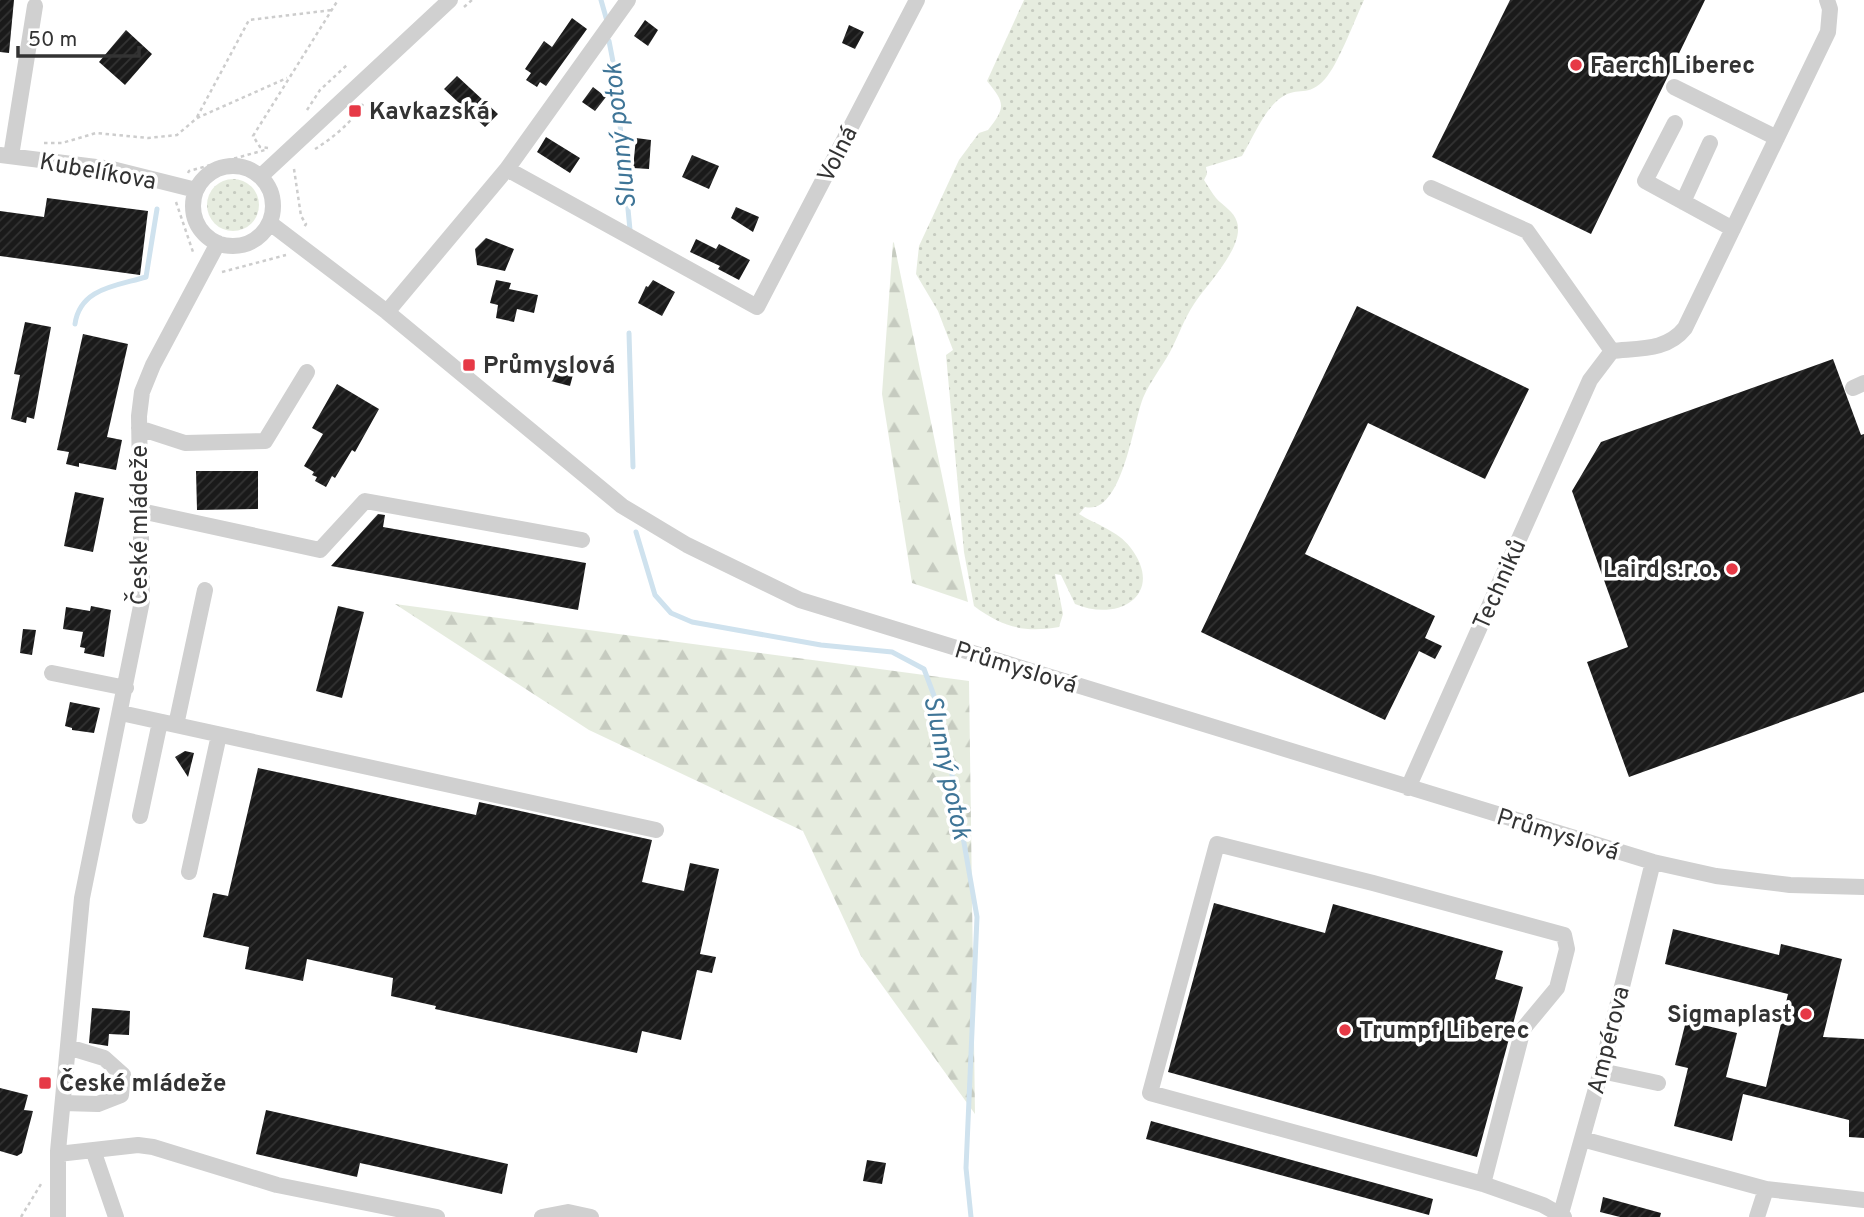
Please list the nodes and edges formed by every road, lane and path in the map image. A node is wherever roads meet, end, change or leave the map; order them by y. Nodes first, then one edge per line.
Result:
1 (450, 0) edge
2 (628, 0) edge
3 (917, 0) edge
4 (1827, 0) edge
5 (35, 6) dead end
6 (332, 10) dead end
7 (347, 65) dead end
8 (289, 77) dead end
9 (1674, 86) dead end
10 (304, 115) dead end
11 (197, 118) junction
12 (1675, 123) dead end
13 (1777, 138) junction
14 (1710, 143) dead end
15 (34, 144) dead end
16 (270, 149) dead end
17 (6, 155) edge
18 (294, 169) dead end
19 (507, 169) junction
20 (261, 176) junction
21 (189, 188) junction
22 (1431, 188) dead end
23 (1683, 202) junction
24 (270, 223) junction
25 (1733, 229) junction
26 (296, 241) junction
27 (218, 243) junction
28 (207, 264) junction
29 (387, 312) junction
30 (1612, 351) junction
31 (307, 372) dead end
32 (139, 428) junction
33 (141, 511) junction
34 (582, 540) dead end
35 (205, 590) dead end
36 (52, 673) dead end
37 (126, 688) junction
38 (121, 713) junction
39 (168, 724) junction
40 (219, 735) junction
41 (1408, 788) junction
42 (140, 816) dead end
43 (656, 830) dead end
44 (1653, 862) junction
45 (189, 872) dead end
46 (1864, 887) edge
47 (68, 1047) junction
48 (1601, 1071) junction
49 (1658, 1083) dead end
50 (63, 1103) junction
51 (1582, 1139) junction
52 (93, 1150) junction
53 (58, 1154) junction
54 (1483, 1184) junction
55 (1766, 1189) junction
56 (1864, 1200) edge
57 (1561, 1216) edge
58 (22, 1217) edge
59 (58, 1217) edge
60 (116, 1217) edge
61 (437, 1217) edge
62 (542, 1217) edge
63 (591, 1217) edge
64 (1757, 1217) edge

1 - 20 street
2 - 19 street
3 - 19 street, Volná
4 - 13 street
5 - 17 street
6 - 11 path
7 - 10 path
8 - 11 path
9 - 13 street
11 - 15 path
12 - 23 street
13 - 25 street
14 - 23 street
16 - 21 path
17 - 21 street, Kubelíkova
18 - 26 path
19 - 29 street
20 - 21 street
20 - 24 street
21 - 27 street
21 - 28 path
22 - 30 street
23 - 25 street
24 - 26 street, Průmyslová
24 - 27 street
25 - 30 street
26 - 28 path
26 - 29 street, Průmyslová
27 - 28 street, České mládeže
28 - 32 street, České mládeže
29 - 41 street, Průmyslová
30 - 41 street, Techniků
31 - 32 street
32 - 33 street, České mládeže
33 - 34 street
33 - 37 street, České mládeže
35 - 39 street
36 - 37 street
37 - 38 street, České mládeže
38 - 39 street
38 - 47 street, České mládeže
39 - 40 street
39 - 42 street
40 - 43 street
40 - 45 street
41 - 44 street, Průmyslová
44 - 46 street, Průmyslová
44 - 48 street, Ampérova
47 - 50 street, České mládeže
47 - 50 street
48 - 49 street
48 - 51 street, Ampérova
50 - 53 street, České mládeže
51 - 55 street
51 - 57 street, Ampérova
52 - 53 street
52 - 60 street
52 - 61 street
53 - 58 path
53 - 59 street, České mládeže
54 - 54 street
54 - 57 street
55 - 56 street
55 - 64 street
62 - 63 street

